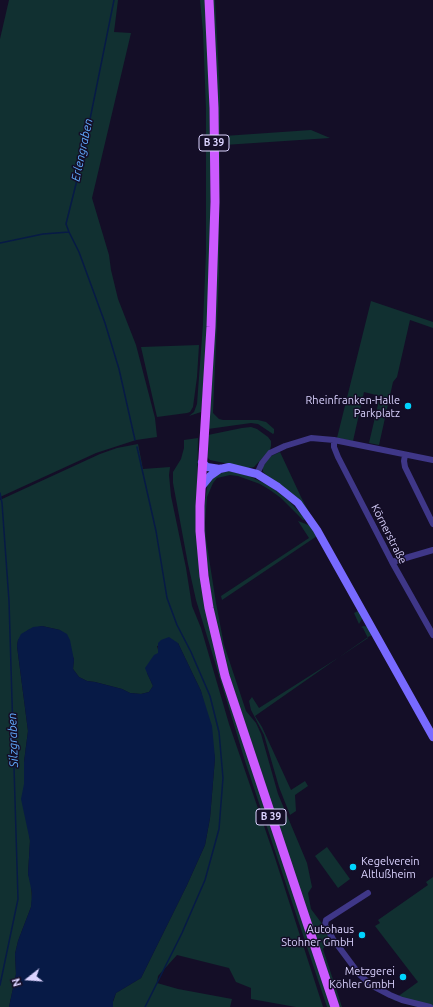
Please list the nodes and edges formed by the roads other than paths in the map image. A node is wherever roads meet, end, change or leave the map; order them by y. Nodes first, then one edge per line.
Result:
1 (209, 0) edge
2 (334, 440) junction
3 (405, 455) junction
4 (433, 460) edge
5 (202, 462) junction
6 (229, 467) junction
7 (220, 468) junction
8 (257, 474) junction
9 (202, 486) junction
10 (433, 524) edge
11 (433, 550) edge
12 (392, 562) junction
13 (430, 624) edge
14 (433, 635) edge
15 (433, 737) edge
16 (368, 893) dead end
17 (335, 1007) edge
18 (430, 1007) edge

1 - 5 main road, B 39
2 - 3 street
2 - 8 street
2 - 12 street, Körnerstraße
3 - 4 street
3 - 10 street
5 - 6 street
5 - 7 street
5 - 9 main road, B 39
6 - 7 street
6 - 8 street
7 - 9 street
8 - 15 street
9 - 17 main road, B 39
11 - 12 street
12 - 13 street, Körnerstraße
13 - 14 street, Körnerstraße
16 - 18 street

